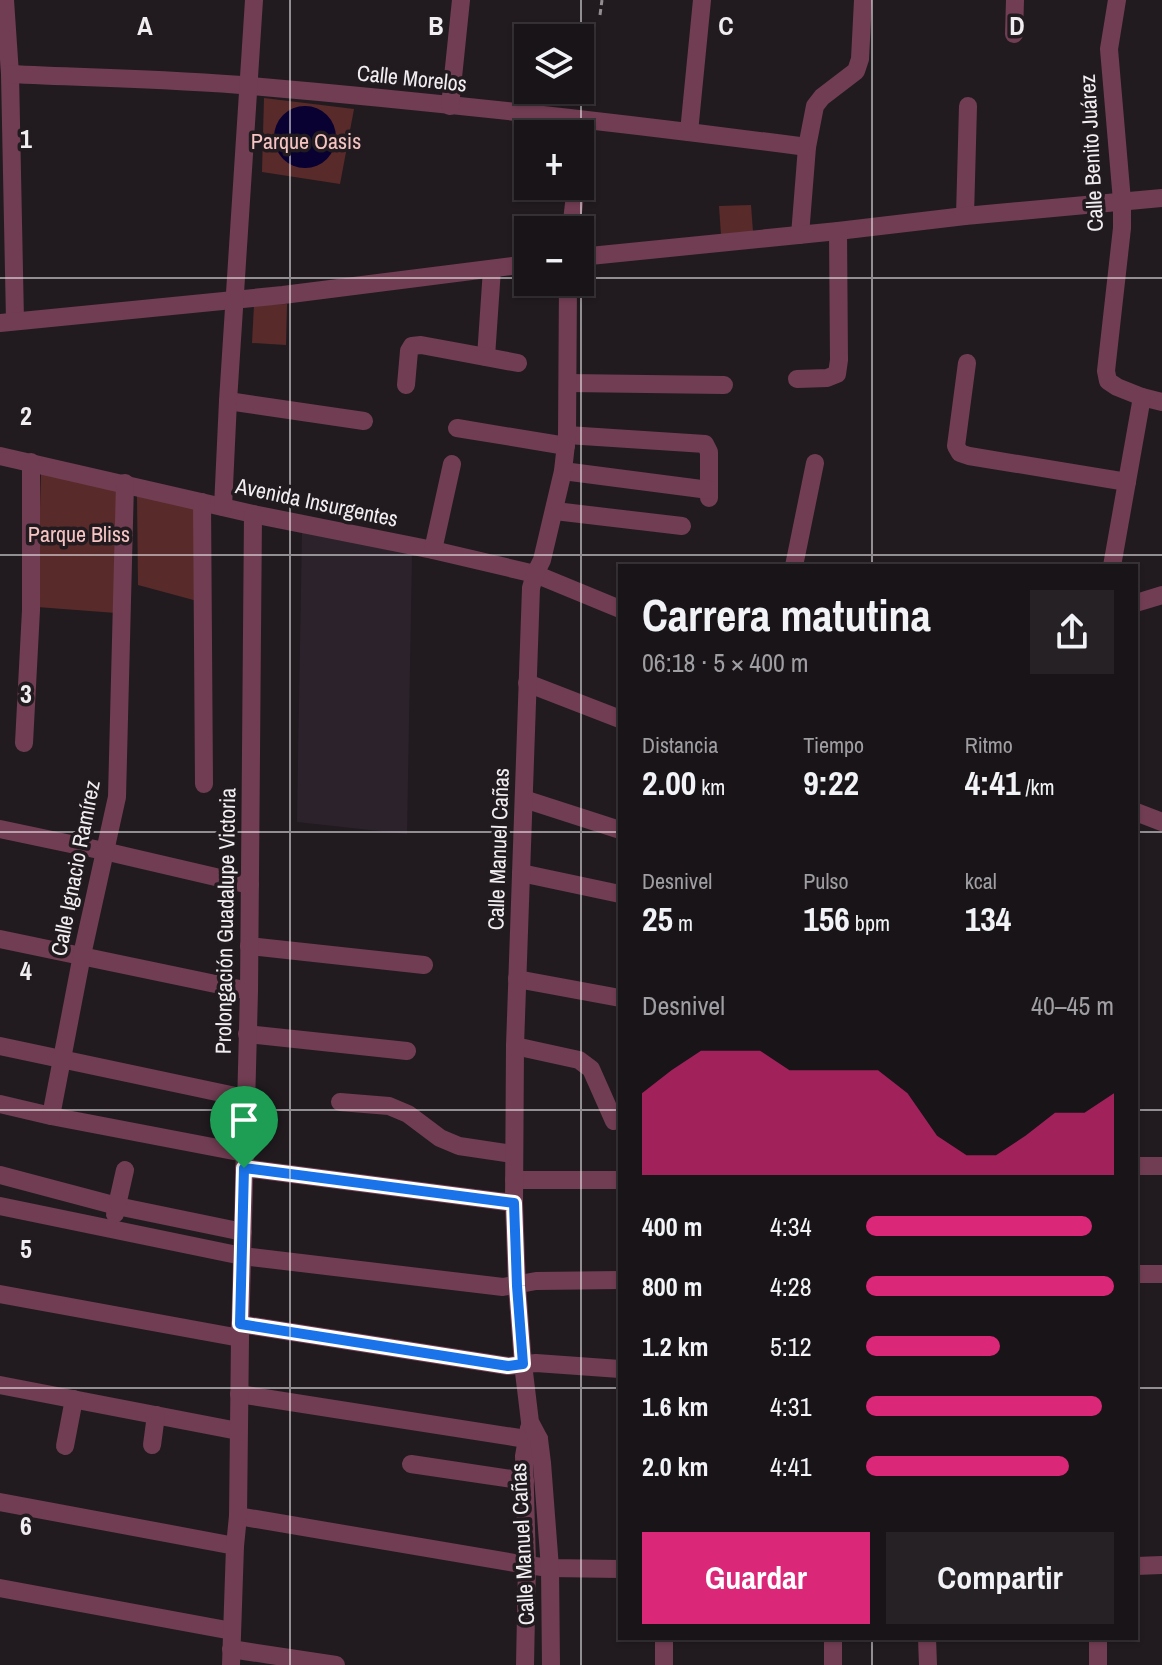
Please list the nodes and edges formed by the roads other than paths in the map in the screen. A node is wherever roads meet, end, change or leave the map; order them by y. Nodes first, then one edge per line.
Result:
1 (5, 0) edge
2 (254, 0) edge
3 (461, 0) edge
4 (702, 0) edge
5 (863, 0) edge
6 (1015, 0) edge
7 (1117, 0) edge
8 (1014, 34) dead end
9 (10, 74) junction
10 (250, 86) junction
11 (450, 106) junction
12 (968, 106) dead end
13 (575, 120) edge
14 (594, 122) edge
15 (689, 132) junction
16 (807, 147) junction
17 (7, 185) edge
18 (1162, 198) edge
19 (1122, 201) junction
20 (965, 216) junction
21 (838, 231) junction
22 (800, 235) junction
23 (594, 256) edge
24 (514, 266) edge
25 (492, 269) junction
26 (568, 296) edge
27 (235, 300) junction
28 (7, 322) edge
29 (486, 357) junction
30 (518, 363) dead end
31 (967, 363) dead end
32 (797, 379) dead end
33 (568, 383) junction
34 (406, 385) dead end
35 (724, 385) dead end
36 (1142, 397) junction
37 (228, 401) junction
38 (1162, 402) edge
39 (364, 421) dead end
40 (457, 428) dead end
41 (567, 440) junction
42 (0, 456) edge
43 (31, 462) junction
44 (815, 463) dead end
45 (452, 464) dead end
46 (563, 471) junction
47 (1127, 482) junction
48 (125, 483) junction
49 (202, 502) junction
50 (223, 507) junction
51 (555, 511) junction
52 (253, 514) junction
53 (682, 526) dead end
54 (433, 550) junction
55 (794, 564) edge
56 (1112, 564) edge
57 (535, 574) junction
58 (1162, 595) edge
59 (1138, 602) edge
60 (618, 608) edge
61 (527, 683) junction
62 (618, 718) edge
63 (24, 743) dead end
64 (204, 784) dead end
65 (524, 799) junction
66 (1138, 813) edge
67 (1162, 822) edge
68 (0, 829) edge
69 (618, 829) edge
70 (104, 851) junction
71 (521, 873) junction
72 (250, 885) junction
73 (618, 894) edge
74 (0, 939) edge
75 (249, 946) junction
76 (82, 955) junction
77 (424, 965) dead end
78 (517, 979) junction
79 (249, 991) junction
80 (618, 998) edge
81 (247, 1034) junction
82 (0, 1046) edge
83 (515, 1046) junction
84 (407, 1051) dead end
85 (63, 1059) junction
86 (245, 1098) junction
87 (340, 1102) dead end
88 (0, 1104) edge
89 (51, 1116) junction
90 (614, 1121) dead end
91 (513, 1154) junction
92 (244, 1161) junction
93 (1138, 1166) edge
94 (1162, 1166) edge
95 (125, 1170) dead end
96 (0, 1175) edge
97 (514, 1180) junction
98 (618, 1180) edge
99 (514, 1203) junction
100 (0, 1206) edge
101 (117, 1206) junction
102 (111, 1228) junction
103 (243, 1232) junction
104 (242, 1256) junction
105 (1138, 1274) edge
106 (1162, 1274) edge
107 (618, 1280) edge
108 (517, 1286) junction
109 (0, 1294) edge
110 (240, 1331) junction
111 (523, 1364) junction
112 (618, 1369) edge
113 (0, 1385) edge
114 (239, 1394) junction
115 (74, 1399) junction
116 (156, 1415) junction
117 (238, 1431) junction
118 (532, 1433) junction
119 (152, 1445) dead end
120 (65, 1446) dead end
121 (411, 1464) dead end
122 (525, 1481) junction
123 (0, 1502) edge
124 (238, 1516) junction
125 (235, 1546) junction
126 (527, 1565) junction
127 (1162, 1565) edge
128 (1138, 1566) edge
129 (550, 1568) junction
130 (618, 1569) edge
131 (0, 1588) edge
132 (664, 1640) edge
133 (833, 1640) edge
134 (927, 1640) edge
135 (1098, 1640) edge
136 (231, 1648) edge
137 (336, 1665) edge
138 (525, 1665) edge
139 (551, 1665) edge
140 (664, 1665) edge
141 (833, 1665) edge
142 (928, 1665) edge
143 (1098, 1665) edge

1 - 9 street
2 - 10 street
3 - 11 street
4 - 15 street
5 - 16 street
6 - 8 street
7 - 19 street, Calle Benito Juárez
9 - 10 street, Calle Morelos
9 - 17 street
10 - 11 street, Calle Morelos
10 - 27 street
11 - 13 street, Calle Morelos
12 - 20 street
14 - 15 street, Calle Morelos
15 - 16 street, Calle Morelos
16 - 22 street
17 - 28 street
18 - 19 street
19 - 20 street
19 - 36 street, Calle Benito Juárez
20 - 21 street
21 - 22 street
21 - 32 street
22 - 23 street
24 - 25 street
25 - 27 street
25 - 29 street
26 - 33 street, Calle Manuel Cañas
27 - 28 street
27 - 37 street
29 - 30 street
29 - 34 street
31 - 47 street
33 - 35 street
33 - 41 street, Calle Manuel Cañas
36 - 38 street
36 - 47 street
37 - 39 street
37 - 50 street
40 - 41 street
41 - 46 street, Calle Manuel Cañas
41 - 46 street
42 - 43 street, Avenida Insurgentes
43 - 48 street, Avenida Insurgentes
43 - 63 street
44 - 55 street
45 - 54 street
46 - 51 street, Calle Manuel Cañas
47 - 56 street
48 - 49 street, Avenida Insurgentes
48 - 70 street, Calle Ignacio Ramírez
49 - 50 street, Avenida Insurgentes
49 - 64 street
50 - 52 street, Avenida Insurgentes
51 - 53 street
51 - 57 street, Calle Manuel Cañas
52 - 54 street, Avenida Insurgentes
52 - 72 street, Prolongación Guadalupe Victoria
54 - 57 street, Avenida Insurgentes
57 - 60 street, Avenida Insurgentes
57 - 61 street, Calle Manuel Cañas
58 - 59 street
61 - 62 street
61 - 65 street, Calle Manuel Cañas
65 - 69 street
65 - 71 street, Calle Manuel Cañas
66 - 67 street
68 - 70 street
70 - 72 street
70 - 76 street, Calle Ignacio Ramírez
71 - 73 street
71 - 78 street, Calle Manuel Cañas
72 - 75 street, Prolongación Guadalupe Victoria
74 - 76 street
75 - 77 street
75 - 79 street, Prolongación Guadalupe Victoria
76 - 79 street
76 - 85 street, Calle Ignacio Ramírez
78 - 80 street
78 - 83 street, Calle Manuel Cañas
79 - 81 street, Prolongación Guadalupe Victoria
81 - 84 street
81 - 86 street, Prolongación Guadalupe Victoria
82 - 85 street
83 - 90 street
83 - 91 street, Calle Manuel Cañas
85 - 86 street
85 - 89 street, Calle Ignacio Ramírez
86 - 92 street, Prolongación Guadalupe Victoria
87 - 91 street
88 - 89 street
89 - 92 street
91 - 97 street, Calle Manuel Cañas
92 - 99 street
92 - 103 street, Prolongación Guadalupe Victoria
93 - 94 street
95 - 101 street
96 - 101 street
97 - 98 street
97 - 99 street, Calle Manuel Cañas
99 - 108 street, Calle Manuel Cañas
100 - 102 street
101 - 102 street
101 - 103 street
102 - 104 street
103 - 104 street, Prolongación Guadalupe Victoria
104 - 108 street
104 - 110 street, Prolongación Guadalupe Victoria
105 - 106 street
107 - 108 street
108 - 111 street, Calle Manuel Cañas
109 - 110 street
110 - 111 street
110 - 114 street, Prolongación Guadalupe Victoria
111 - 112 street
111 - 118 street, Calle Manuel Cañas
113 - 115 street
114 - 117 street, Prolongación Guadalupe Victoria
114 - 118 street
115 - 116 street
115 - 120 street
116 - 117 street
116 - 119 street
117 - 124 street, Prolongación Guadalupe Victoria
118 - 122 street, Calle Manuel Cañas
118 - 129 street, Calle Manuel Cañas
121 - 122 street
122 - 126 street, Calle Manuel Cañas
123 - 125 street
124 - 125 street, Prolongación Guadalupe Victoria
124 - 126 street
125 - 136 street, Prolongación Guadalupe Victoria
126 - 129 street
126 - 138 street, Calle Manuel Cañas
127 - 128 street
129 - 130 street
129 - 139 street, Calle Manuel Cañas
131 - 136 street
132 - 140 street
133 - 141 street
134 - 142 street
135 - 143 street
136 - 137 street

